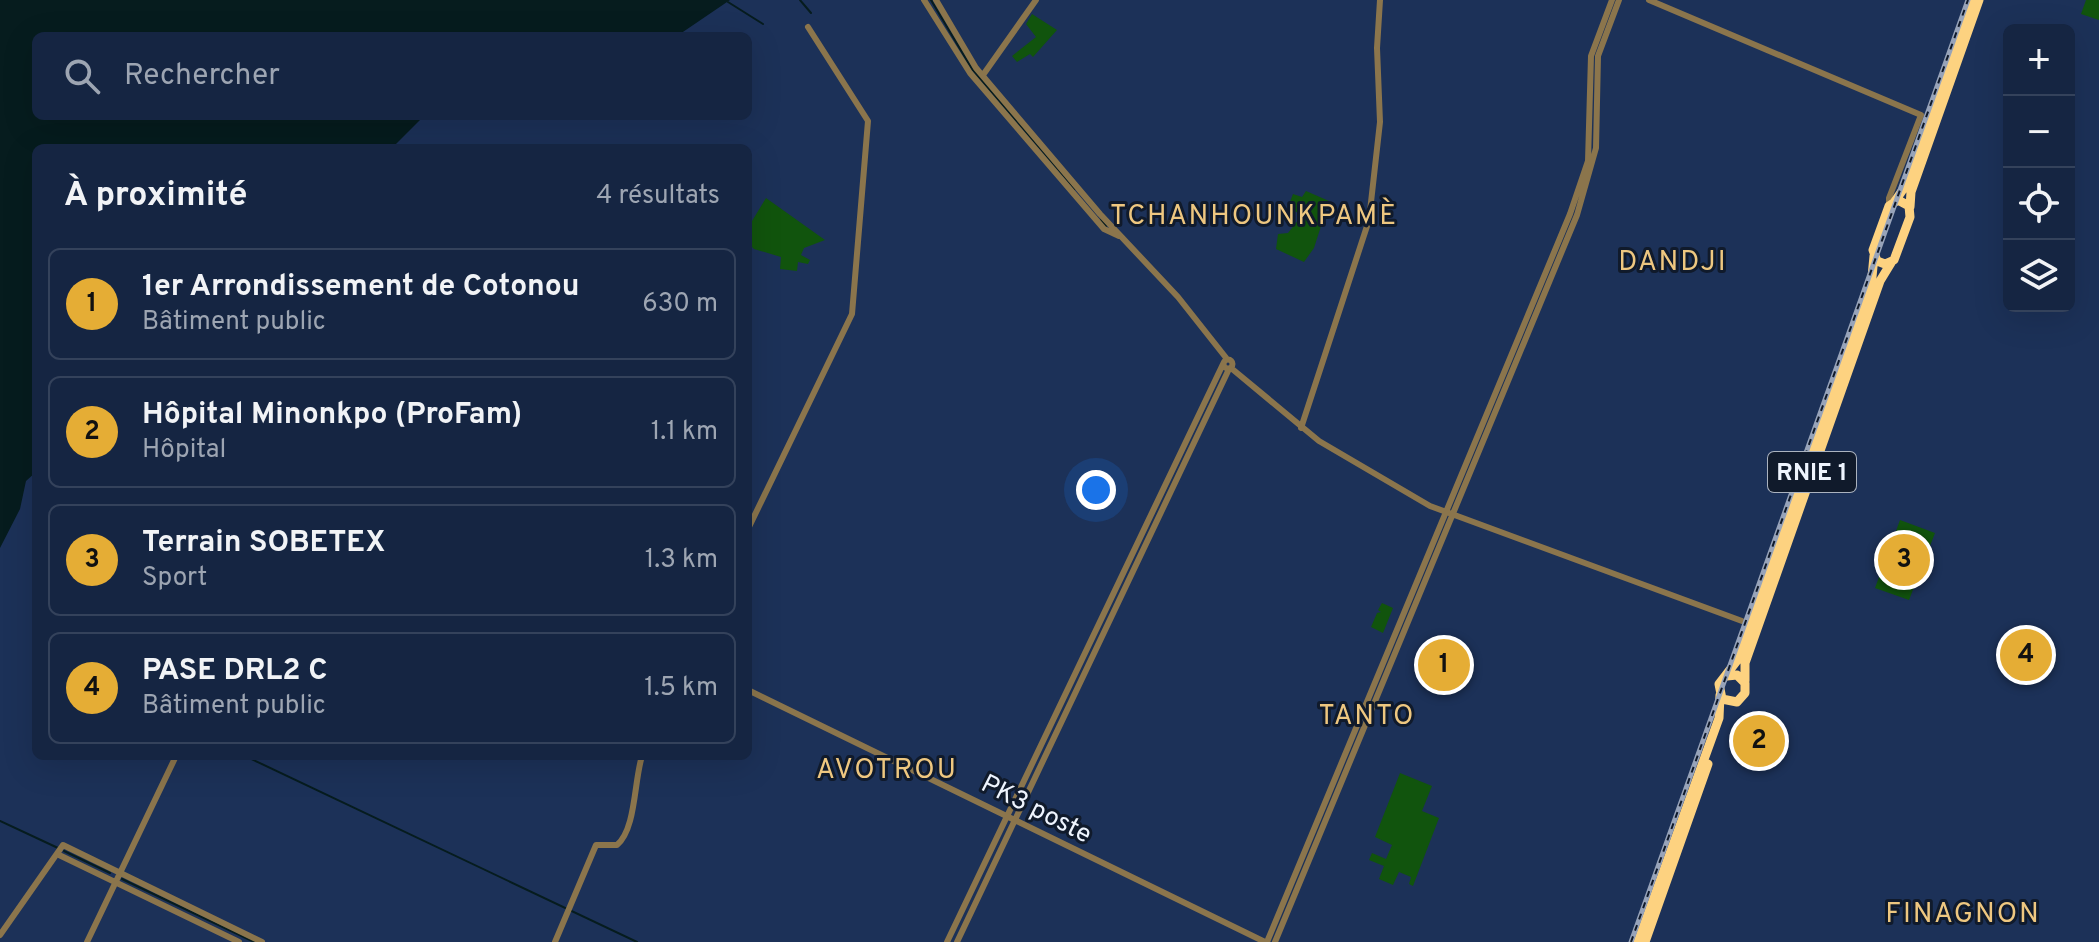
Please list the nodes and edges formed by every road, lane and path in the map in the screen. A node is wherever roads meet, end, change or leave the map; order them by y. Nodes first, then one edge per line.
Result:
1 (924, 0) edge
2 (936, 0) edge
3 (1036, 0) edge
4 (1380, 0) edge
5 (1612, 0) edge
6 (1619, 0) edge
7 (1649, 0) edge
8 (1972, 0) edge
9 (1979, 0) edge
10 (808, 27) dead end
11 (983, 75) junction
12 (1892, 203) junction
13 (1910, 207) junction
14 (1124, 238) junction
15 (1874, 256) junction
16 (1891, 263) junction
17 (1230, 366) junction
18 (1301, 428) junction
19 (1451, 514) junction
20 (752, 521) edge
21 (1742, 621) dead end
22 (1727, 676) junction
23 (1746, 684) junction
24 (752, 692) edge
25 (1720, 695) junction
26 (1739, 701) junction
27 (174, 760) edge
28 (641, 760) edge
29 (1012, 820) junction
30 (57, 854) junction
31 (120, 874) junction
32 (116, 882) junction
33 (0, 935) edge
34 (87, 942) edge
35 (239, 942) edge
36 (262, 942) edge
37 (555, 942) edge
38 (947, 942) edge
39 (957, 942) edge
40 (1266, 942) edge
41 (1275, 942) edge
42 (1638, 942) edge
43 (1645, 942) edge

1 - 14 street
2 - 11 street
3 - 11 street
4 - 18 street
5 - 19 street
6 - 19 street
7 - 12 street
8 - 12 highway, RNIE 1
9 - 13 highway, RNIE 1
10 - 20 street
11 - 14 street
12 - 13 highway
12 - 15 highway, RNIE 1
13 - 16 highway, RNIE 1
14 - 17 street
15 - 16 highway
15 - 22 highway, RNIE 1
16 - 23 highway, RNIE 1
17 - 18 street
17 - 29 street
18 - 19 street
19 - 21 street
19 - 40 street
19 - 41 street
22 - 23 highway
22 - 25 highway, RNIE 1
23 - 26 highway, RNIE 1
24 - 29 street, PK3 poste
25 - 26 highway
25 - 42 highway, RNIE 1
26 - 43 highway, RNIE 1
27 - 31 street
28 - 37 street
29 - 38 street
29 - 39 street
29 - 40 street, PK3 poste
30 - 31 street
30 - 32 street
30 - 33 street
31 - 32 street
31 - 36 street
32 - 34 street
32 - 35 street

